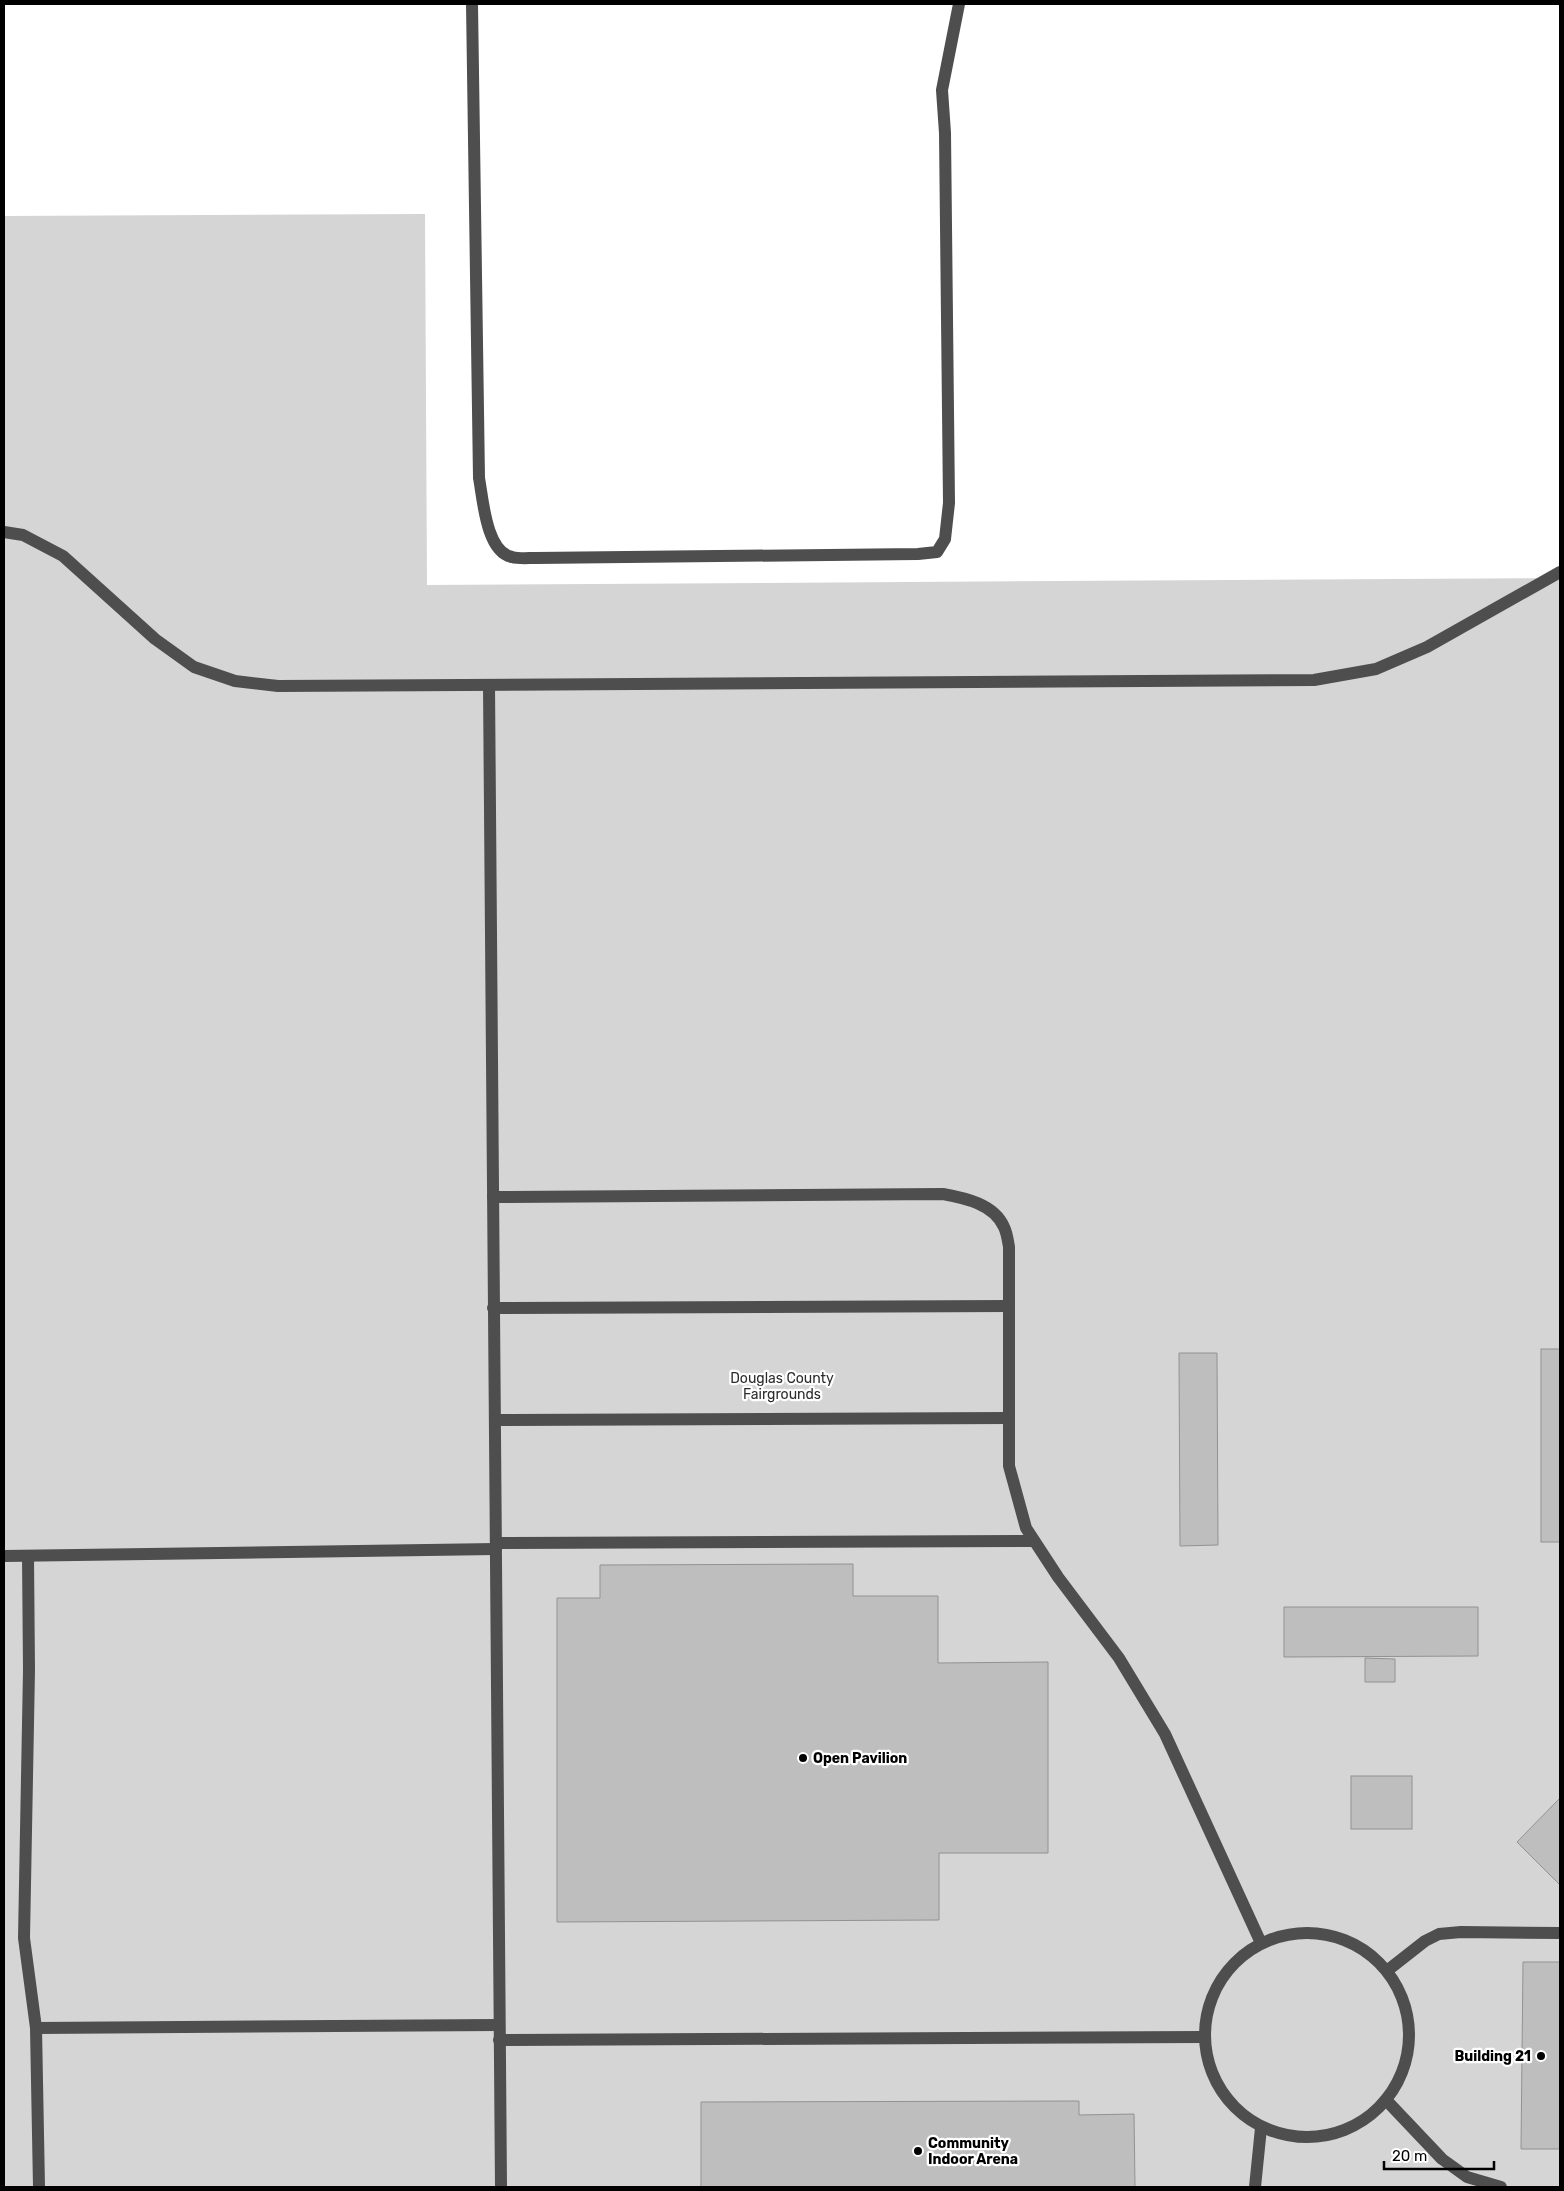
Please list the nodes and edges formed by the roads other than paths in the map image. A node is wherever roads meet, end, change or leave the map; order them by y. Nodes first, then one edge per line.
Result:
1 (472, 4) edge
2 (959, 4) edge
3 (4, 532) edge
4 (1560, 572) edge
5 (488, 684) junction
6 (493, 1196) junction
7 (1009, 1306) junction
8 (493, 1308) junction
9 (1009, 1418) junction
10 (495, 1420) junction
11 (1034, 1541) junction
12 (496, 1546) junction
13 (4, 1556) edge
14 (28, 1556) junction
15 (1560, 1933) edge
16 (1261, 1943) junction
17 (1388, 1970) junction
18 (500, 2025) junction
19 (36, 2028) junction
20 (1204, 2037) junction
21 (500, 2040) junction
22 (1388, 2101) junction
23 (1261, 2128) junction
24 (38, 2187) edge
25 (501, 2187) edge
26 (1255, 2187) edge
27 (1501, 2187) edge

1 - 2 lane
3 - 5 lane
4 - 5 lane
5 - 6 lane
6 - 7 lane
6 - 8 lane
7 - 8 lane
7 - 9 lane
8 - 10 lane
9 - 10 lane
9 - 11 lane
10 - 12 lane
11 - 12 lane
11 - 16 lane
12 - 14 lane
12 - 18 lane
13 - 14 lane
14 - 19 lane
15 - 17 lane
16 - 17 lane
16 - 20 lane
17 - 22 lane
18 - 19 lane
18 - 21 lane
19 - 24 lane
20 - 21 lane
20 - 23 lane
21 - 25 lane
22 - 23 lane
22 - 27 lane
23 - 26 lane

